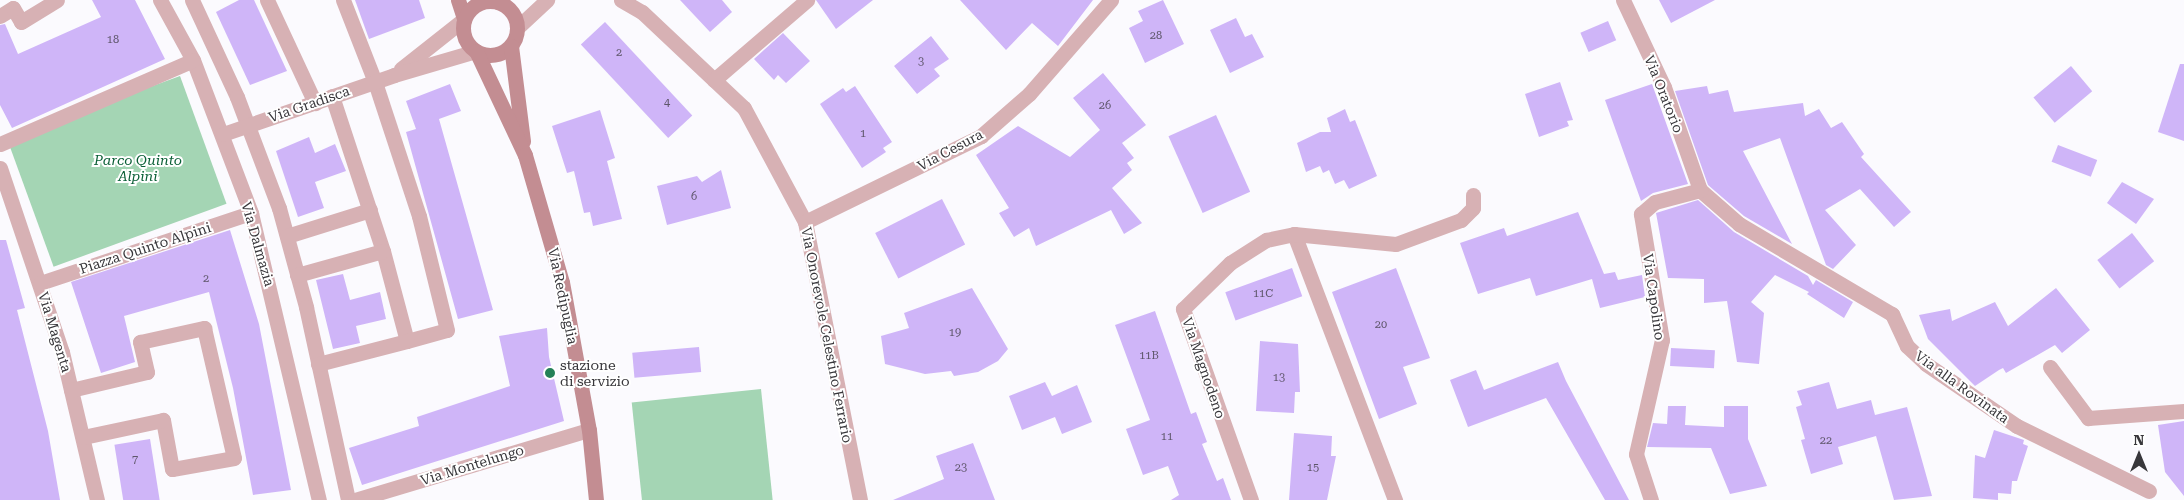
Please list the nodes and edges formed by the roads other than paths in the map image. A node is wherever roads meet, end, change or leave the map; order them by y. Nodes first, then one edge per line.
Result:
1 (58, 0) edge
2 (160, 0) edge
3 (192, 0) edge
4 (267, 0) edge
5 (343, 0) edge
6 (458, 0) edge
7 (499, 0) edge
8 (547, 0) edge
9 (621, 0) edge
10 (807, 0) edge
11 (1112, 0) edge
12 (1623, 0) edge
13 (0, 16) edge
14 (464, 19) junction
15 (518, 27) junction
16 (511, 46) junction
17 (476, 51) junction
18 (193, 60) junction
19 (394, 75) junction
20 (714, 80) junction
21 (375, 82) junction
22 (332, 96) junction
23 (315, 103) junction
24 (248, 125) junction
25 (223, 134) junction
26 (0, 144) edge
27 (525, 155) junction
28 (0, 168) edge
29 (1700, 190) junction
30 (1473, 195) dead end
31 (370, 210) junction
32 (251, 213) junction
33 (805, 222) junction
34 (1294, 234) junction
35 (287, 236) junction
36 (383, 251) junction
37 (297, 275) junction
38 (40, 283) junction
39 (407, 341) junction
40 (318, 364) junction
41 (2050, 367) dead end
42 (71, 390) junction
43 (2184, 411) edge
44 (589, 430) junction
45 (83, 437) junction
46 (2149, 491) dead end
47 (97, 500) edge
48 (318, 500) edge
49 (348, 500) edge
50 (355, 500) edge
51 (596, 500) edge
52 (860, 500) edge
53 (1251, 500) edge
54 (1395, 500) edge
55 (1651, 500) edge

1 - 13 street
2 - 18 street, Via Dalmazia
3 - 24 street
4 - 23 street
5 - 21 street
6 - 14 main road
7 - 14 main road
7 - 15 main road
8 - 15 street
9 - 20 street, Via Onorevole Celestino Ferrario
10 - 20 street
11 - 33 street, Via Cesura
12 - 29 street, Via Oratorio
14 - 17 main road
14 - 19 street, Via Gradisca
15 - 16 main road
16 - 17 main road
16 - 27 main road, Via Redipuglia
17 - 19 street, Via Gradisca
17 - 27 main road, Via Redipuglia
18 - 25 street, Via Dalmazia
18 - 26 street
19 - 21 street, Via Gradisca
20 - 33 street, Via Onorevole Celestino Ferrario
21 - 22 street, Via Gradisca
21 - 39 street
22 - 23 street, Via Gradisca
22 - 31 street
23 - 24 street, Via Gradisca
24 - 25 street, Via Gradisca
24 - 35 street
25 - 32 street, Via Dalmazia
27 - 44 main road, Via Redipuglia
28 - 38 street, Via Magenta
29 - 46 street, Via alla Rovinata
29 - 55 street, Via Capolino
30 - 34 street, Via Magnodeno
31 - 35 street
31 - 36 street
32 - 38 street, Piazza Quinto Alpini
32 - 48 street, Via Dalmazia
33 - 52 street, Via Onorevole Celestino Ferrario
34 - 53 street, Via Magnodeno
34 - 54 street
35 - 37 street
36 - 37 street
36 - 39 street
37 - 40 street
38 - 42 street, Via Magenta
39 - 40 street
40 - 49 street
41 - 43 street
42 - 45 street, Via Magenta
42 - 45 street
44 - 50 street, Via Montelungo
44 - 51 main road, Via Redipuglia
45 - 47 street, Via Magenta

